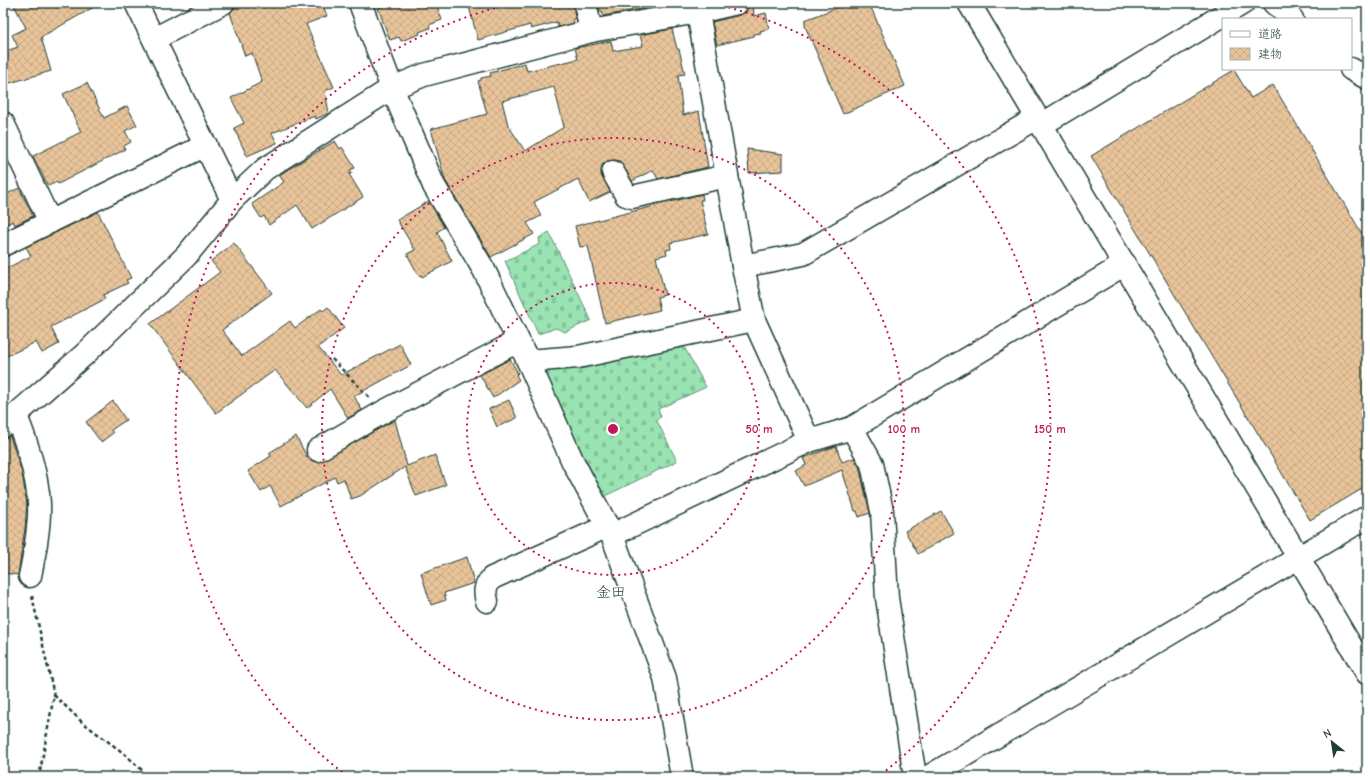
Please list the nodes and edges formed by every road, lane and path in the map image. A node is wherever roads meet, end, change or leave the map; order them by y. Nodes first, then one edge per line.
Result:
1 (136, 3) edge
2 (223, 3) edge
3 (360, 3) edge
4 (585, 3) edge
5 (969, 3) edge
6 (1243, 3) edge
7 (1274, 3) edge
8 (725, 4) edge
9 (698, 12) junction
10 (1291, 18) edge
11 (591, 31) junction
12 (154, 40) junction
13 (1352, 70) edge
14 (1367, 78) edge
15 (392, 88) junction
16 (1039, 121) junction
17 (3, 123) edge
18 (206, 145) junction
19 (613, 172) dead end
20 (727, 176) junction
21 (232, 200) junction
22 (50, 222) junction
23 (3, 245) edge
24 (1125, 264) junction
25 (743, 266) junction
26 (754, 320) junction
27 (518, 341) junction
28 (332, 359) dead end
29 (528, 361) junction
30 (382, 412) junction
31 (9, 421) edge
32 (852, 428) junction
33 (808, 441) junction
34 (318, 450) dead end
35 (1367, 517) edge
36 (610, 530) junction
37 (1298, 559) junction
38 (30, 576) joint
39 (487, 601) dead end
40 (1367, 672) edge
41 (54, 695) junction
42 (39, 777) edge
43 (149, 777) edge
44 (682, 777) edge
45 (915, 777) edge
46 (928, 777) edge

1 - 12 street
2 - 12 street
3 - 15 street
4 - 11 street
5 - 16 street
6 - 16 street
7 - 10 street
8 - 9 street
9 - 11 street
9 - 20 street
11 - 15 street
12 - 18 street
13 - 14 street
15 - 21 street
15 - 27 street
16 - 24 street
16 - 25 street
17 - 22 street
18 - 21 street
18 - 22 street
19 - 20 street
20 - 25 street
21 - 31 street
22 - 23 street
24 - 32 street
24 - 37 street
25 - 26 street
26 - 29 street
26 - 33 street
27 - 29 street
27 - 30 street
28 - 30 path
29 - 36 street
30 - 34 street
31 - 38 street
32 - 33 street
32 - 45 street
33 - 36 street
35 - 37 street
36 - 39 street
36 - 44 street
37 - 40 street
37 - 46 street
38 - 41 path
41 - 42 path
41 - 43 path

